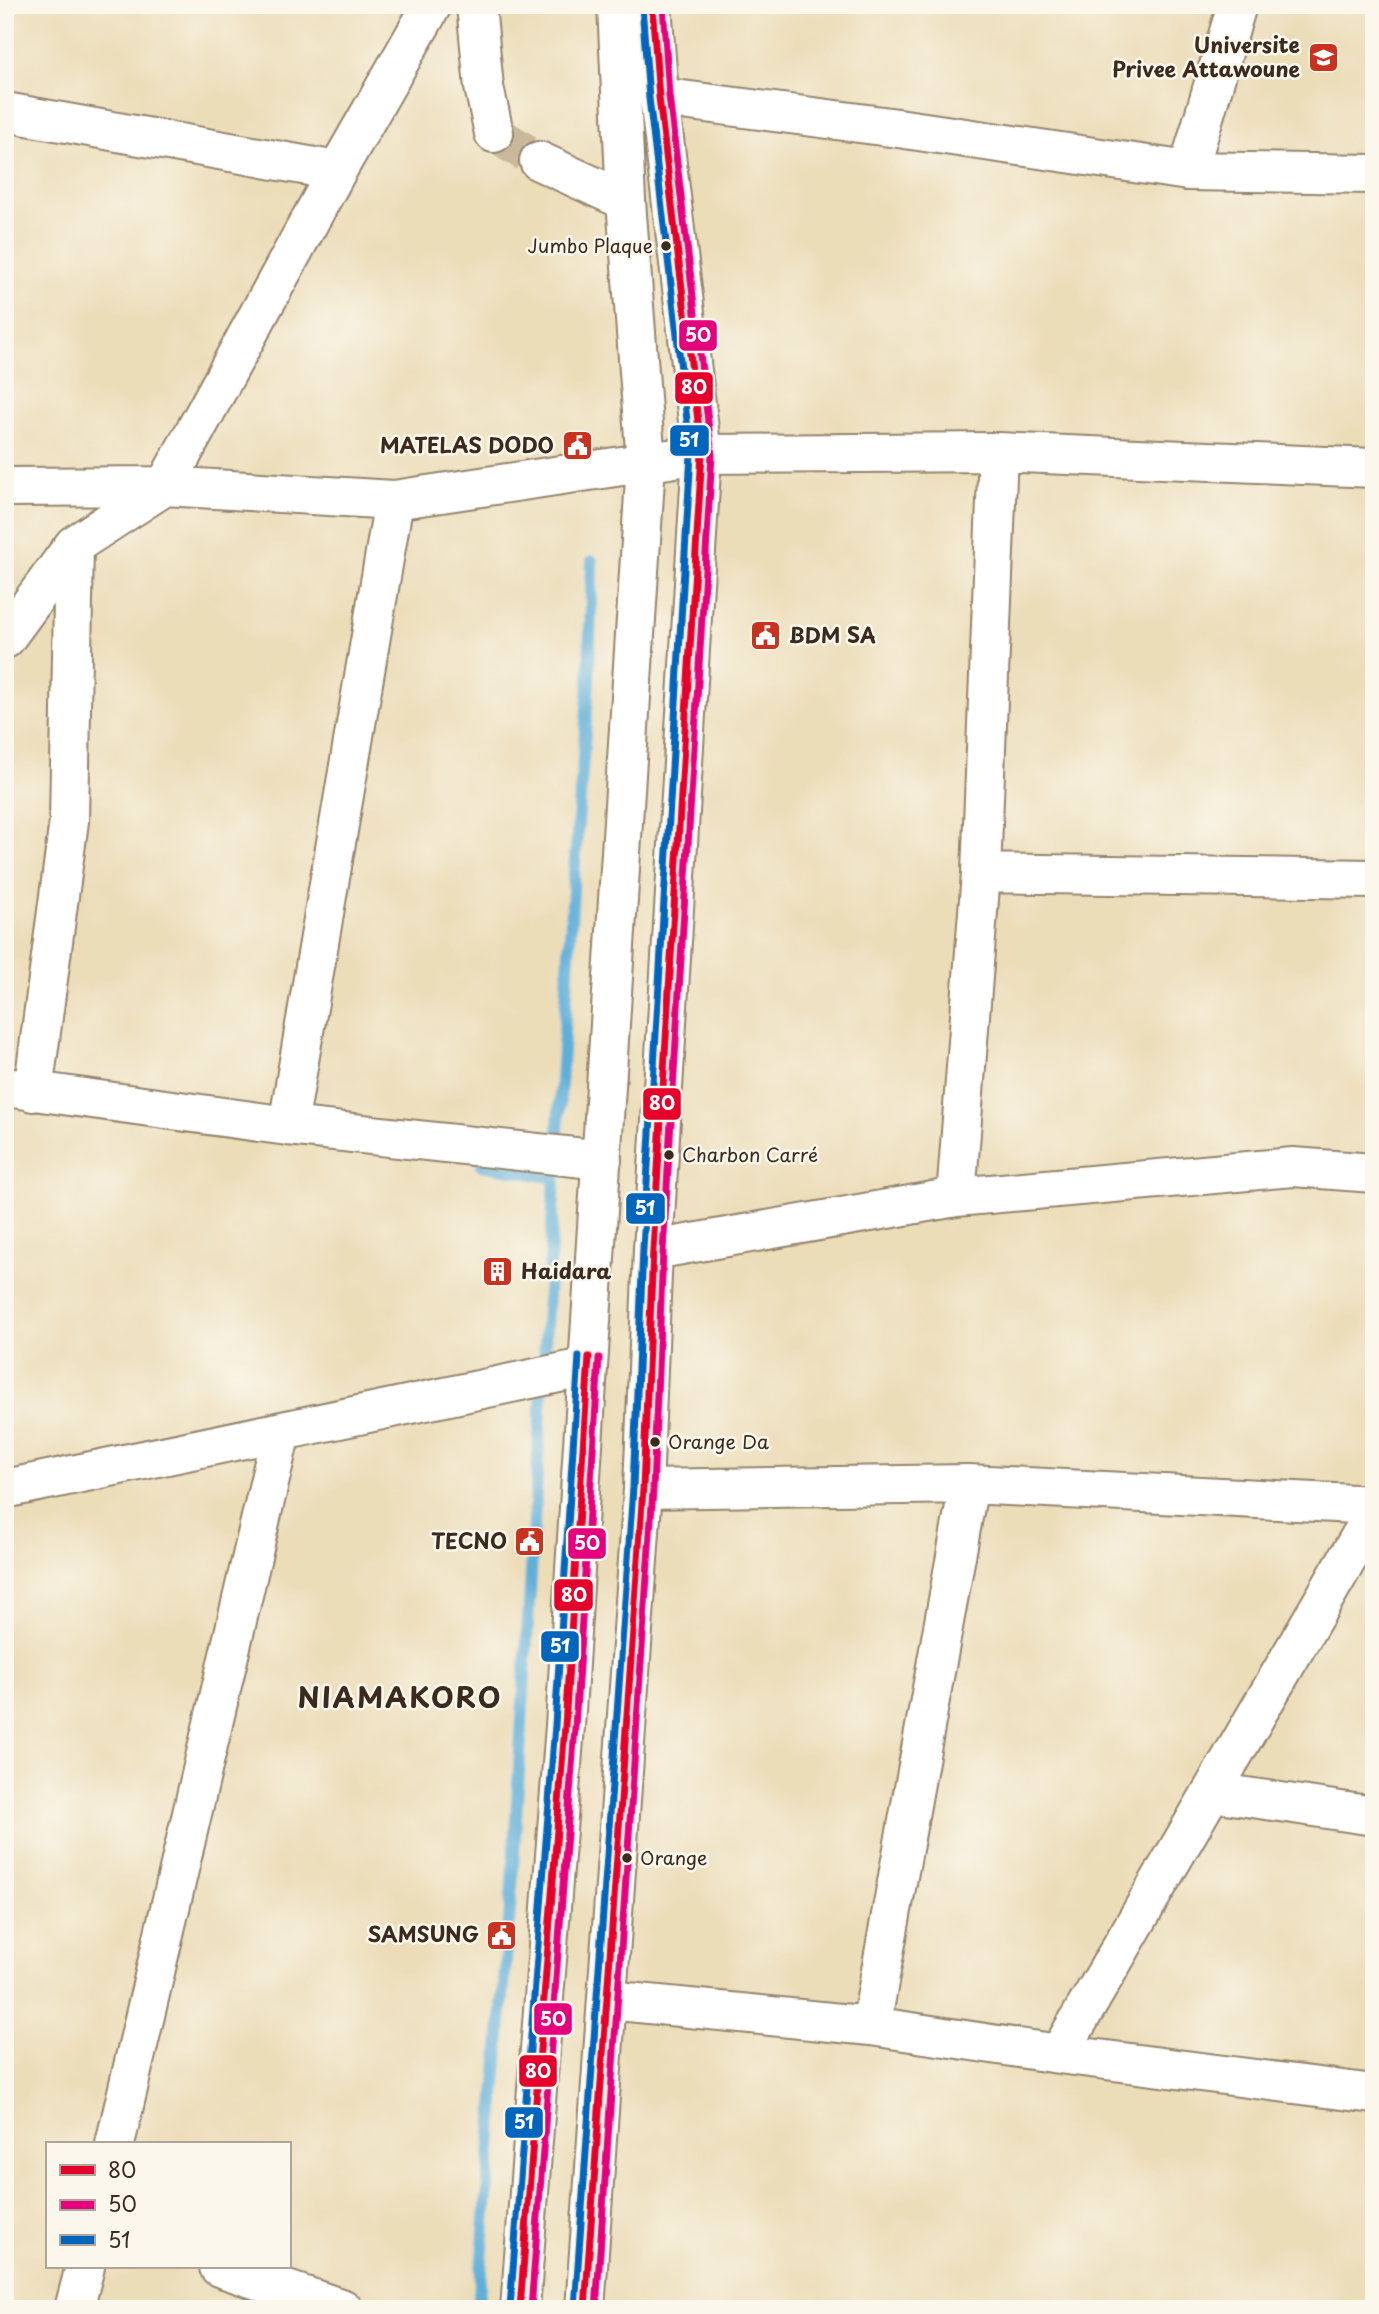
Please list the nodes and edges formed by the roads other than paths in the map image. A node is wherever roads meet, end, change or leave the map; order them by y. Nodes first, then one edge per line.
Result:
1 (432, 5) edge
2 (476, 5) edge
3 (617, 5) edge
4 (652, 5) edge
5 (1237, 5) edge
6 (659, 97) junction
7 (5, 112) edge
8 (494, 133) tunnel mouth
9 (539, 161) tunnel mouth
10 (337, 171) junction
11 (1188, 171) junction
12 (1374, 174) edge
13 (626, 201) junction
14 (998, 452) junction
15 (702, 454) junction
16 (646, 463) junction
17 (1374, 468) edge
18 (164, 486) junction
19 (5, 487) edge
20 (394, 500) junction
21 (74, 545) junction
22 (5, 639) edge
23 (981, 873) junction
24 (1374, 879) edge
25 (19, 1089) edge
26 (288, 1126) junction
27 (602, 1160) junction
28 (1374, 1173) edge
29 (956, 1197) junction
30 (653, 1250) junction
31 (588, 1367) junction
32 (281, 1432) junction
33 (969, 1485) junction
34 (5, 1489) edge
35 (643, 1489) junction
36 (1374, 1505) edge
37 (1374, 1513) edge
38 (1213, 1791) junction
39 (1374, 1816) edge
40 (608, 2000) junction
41 (871, 2026) junction
42 (1059, 2054) junction
43 (1374, 2094) edge
44 (115, 2142) edge
45 (85, 2268) edge
46 (222, 2268) edge
47 (75, 2309) edge
48 (343, 2309) edge
49 (520, 2309) edge
50 (585, 2309) edge

1 - 10 street
2 - 8 street
3 - 13 street
4 - 6 street
5 - 11 street
6 - 11 street
6 - 15 street
7 - 10 street
9 - 13 street
10 - 18 street
11 - 12 street
13 - 16 street
14 - 15 street
14 - 17 street
14 - 23 street
15 - 16 street
15 - 30 street
16 - 20 street
16 - 27 street
18 - 19 street
18 - 20 street
18 - 21 street
20 - 26 street
21 - 22 street
21 - 25 street
23 - 24 street
23 - 29 street
25 - 26 street
26 - 27 street
27 - 31 street
28 - 29 street
29 - 30 street
30 - 35 street
31 - 32 street
31 - 49 street
32 - 34 street
32 - 44 street
33 - 35 street
33 - 36 street
33 - 41 street
35 - 40 street
37 - 38 street
38 - 39 street
38 - 42 street
40 - 41 street
40 - 50 street
41 - 42 street
42 - 43 street
45 - 47 street
46 - 48 street

